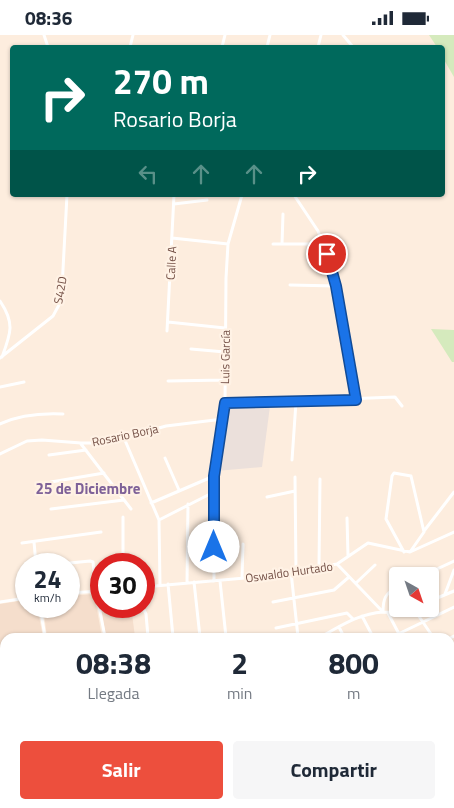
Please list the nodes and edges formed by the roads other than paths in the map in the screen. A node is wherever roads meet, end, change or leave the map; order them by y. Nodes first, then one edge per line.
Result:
1 (343, 35) edge
2 (351, 45) edge
3 (67, 197) edge
4 (174, 197) edge
5 (241, 197) edge
6 (295, 197) edge
7 (207, 200) dead end
8 (174, 204) junction
9 (283, 214) dead end
10 (172, 238) junction
11 (228, 244) junction
12 (273, 244) dead end
13 (282, 244) junction
14 (324, 244) junction
15 (290, 285) dead end
16 (336, 286) junction
17 (0, 301) edge
18 (168, 322) junction
19 (225, 329) junction
20 (167, 331) dead end
21 (191, 349) dead end
22 (225, 352) junction
23 (0, 357) edge
24 (225, 380) junction
25 (168, 381) dead end
26 (24, 382) dead end
27 (0, 387) edge
28 (356, 400) junction
29 (296, 402) junction
30 (225, 403) junction
31 (402, 405) dead end
32 (63, 414) dead end
33 (223, 419) junction
34 (0, 424) edge
35 (124, 438) junction
36 (81, 443) junction
37 (86, 450) junction
38 (0, 454) edge
39 (49, 455) dead end
40 (165, 458) dead end
41 (292, 460) dead end
42 (104, 473) junction
43 (214, 476) junction
44 (295, 477) dead end
45 (320, 479) dead end
46 (51, 482) dead end
47 (179, 490) junction
48 (295, 491) junction
49 (214, 492) junction
50 (454, 492) edge
51 (266, 497) dead end
52 (124, 500) junction
53 (151, 503) junction
54 (188, 504) junction
55 (51, 509) dead end
56 (131, 509) dead end
57 (123, 517) dead end
58 (347, 518) dead end
59 (159, 520) junction
60 (101, 532) dead end
61 (424, 532) junction
62 (454, 532) edge
63 (34, 542) junction
64 (22, 543) dead end
65 (243, 544) dead end
66 (404, 552) junction
67 (410, 552) junction
68 (35, 553) edge
69 (123, 553) edge
70 (348, 557) junction
71 (454, 561) edge
72 (337, 564) junction
73 (375, 565) dead end
74 (319, 567) junction
75 (439, 568) edge
76 (454, 570) edge
77 (293, 571) junction
78 (349, 577) junction
79 (242, 579) junction
80 (214, 581) junction
81 (220, 581) junction
82 (194, 582) junction
83 (187, 583) junction
84 (356, 583) junction
85 (168, 584) junction
86 (160, 585) junction
87 (155, 586) edge
88 (454, 591) edge
89 (389, 592) edge
90 (445, 595) junction
91 (294, 597) junction
92 (439, 597) edge
93 (15, 600) edge
94 (0, 602) edge
95 (273, 602) dead end
96 (454, 607) edge
97 (385, 612) junction
98 (389, 612) edge
99 (362, 615) junction
100 (419, 617) edge
101 (42, 618) edge
102 (101, 618) edge
103 (146, 618) edge
104 (352, 619) junction
105 (423, 623) junction
106 (297, 624) junction
107 (339, 627) junction
108 (276, 628) dead end
109 (45, 633) edge
110 (104, 633) edge
111 (148, 633) edge
112 (173, 633) edge
113 (200, 633) edge
114 (226, 633) edge
115 (298, 633) edge
116 (328, 633) edge
117 (342, 633) edge
118 (371, 633) edge
119 (398, 633) edge
120 (401, 633) edge
121 (430, 633) edge

1 - 2 street
3 - 23 street, S42D
4 - 8 street, Calle A
5 - 11 street, Luis García
6 - 14 street
7 - 8 street
8 - 10 street, Calle A
9 - 13 street
10 - 11 street
10 - 18 street, Calle A
11 - 19 street, Luis García
12 - 13 street
13 - 14 street
14 - 16 street
15 - 16 street
16 - 28 street
17 - 23 street
18 - 19 street
18 - 20 street, Calle A
19 - 22 street, Luis García
21 - 22 street
22 - 24 street, Luis García
24 - 25 street
24 - 30 street, Luis García
26 - 27 street
28 - 29 street
28 - 31 street
29 - 30 street
29 - 41 street
30 - 33 street, Luis García
32 - 34 street
33 - 35 street, Rosario Borja
33 - 43 street, Luis García
35 - 36 street, Rosario Borja
35 - 53 street
36 - 37 street
36 - 38 street, Rosario Borja
37 - 39 street
37 - 42 street
40 - 47 street
42 - 46 street
42 - 52 street
43 - 47 street
43 - 49 street, Luis García
44 - 48 street
45 - 74 street
47 - 53 street
48 - 51 street
48 - 77 street
49 - 54 street
49 - 80 street, Luis García
50 - 61 street
52 - 55 street
52 - 56 street
53 - 59 street
54 - 59 street
54 - 83 street
57 - 69 street
58 - 70 street
59 - 86 street
60 - 63 street
61 - 66 street
61 - 67 street
62 - 67 street
63 - 64 street
63 - 68 street
65 - 79 street
66 - 67 street
66 - 70 street
70 - 72 street
71 - 75 street
72 - 74 street, Oswaldo Hurtado
72 - 78 street, Oswaldo Hurtado
73 - 84 street
74 - 77 street, Oswaldo Hurtado
76 - 90 street
77 - 79 street, Oswaldo Hurtado
77 - 91 street
78 - 84 street, Oswaldo Hurtado
78 - 91 street
79 - 81 street, Oswaldo Hurtado
80 - 81 street, Oswaldo Hurtado
80 - 82 street, Oswaldo Hurtado
81 - 114 street
82 - 83 street, Oswaldo Hurtado
82 - 113 street
83 - 85 street, Oswaldo Hurtado
84 - 97 street, Oswaldo Hurtado
85 - 86 street, Oswaldo Hurtado
85 - 112 street
86 - 87 street, Oswaldo Hurtado
88 - 90 street
89 - 97 street
90 - 92 street
91 - 95 street
91 - 106 street
93 - 94 street
96 - 105 street
97 - 98 street
97 - 99 street
97 - 119 street, Oswaldo Hurtado
99 - 104 street
99 - 118 street
100 - 105 street
101 - 109 street
102 - 110 street
103 - 111 street
104 - 106 street
104 - 107 street
105 - 120 street
105 - 121 street
106 - 108 street
106 - 115 street
107 - 116 street
107 - 117 street

